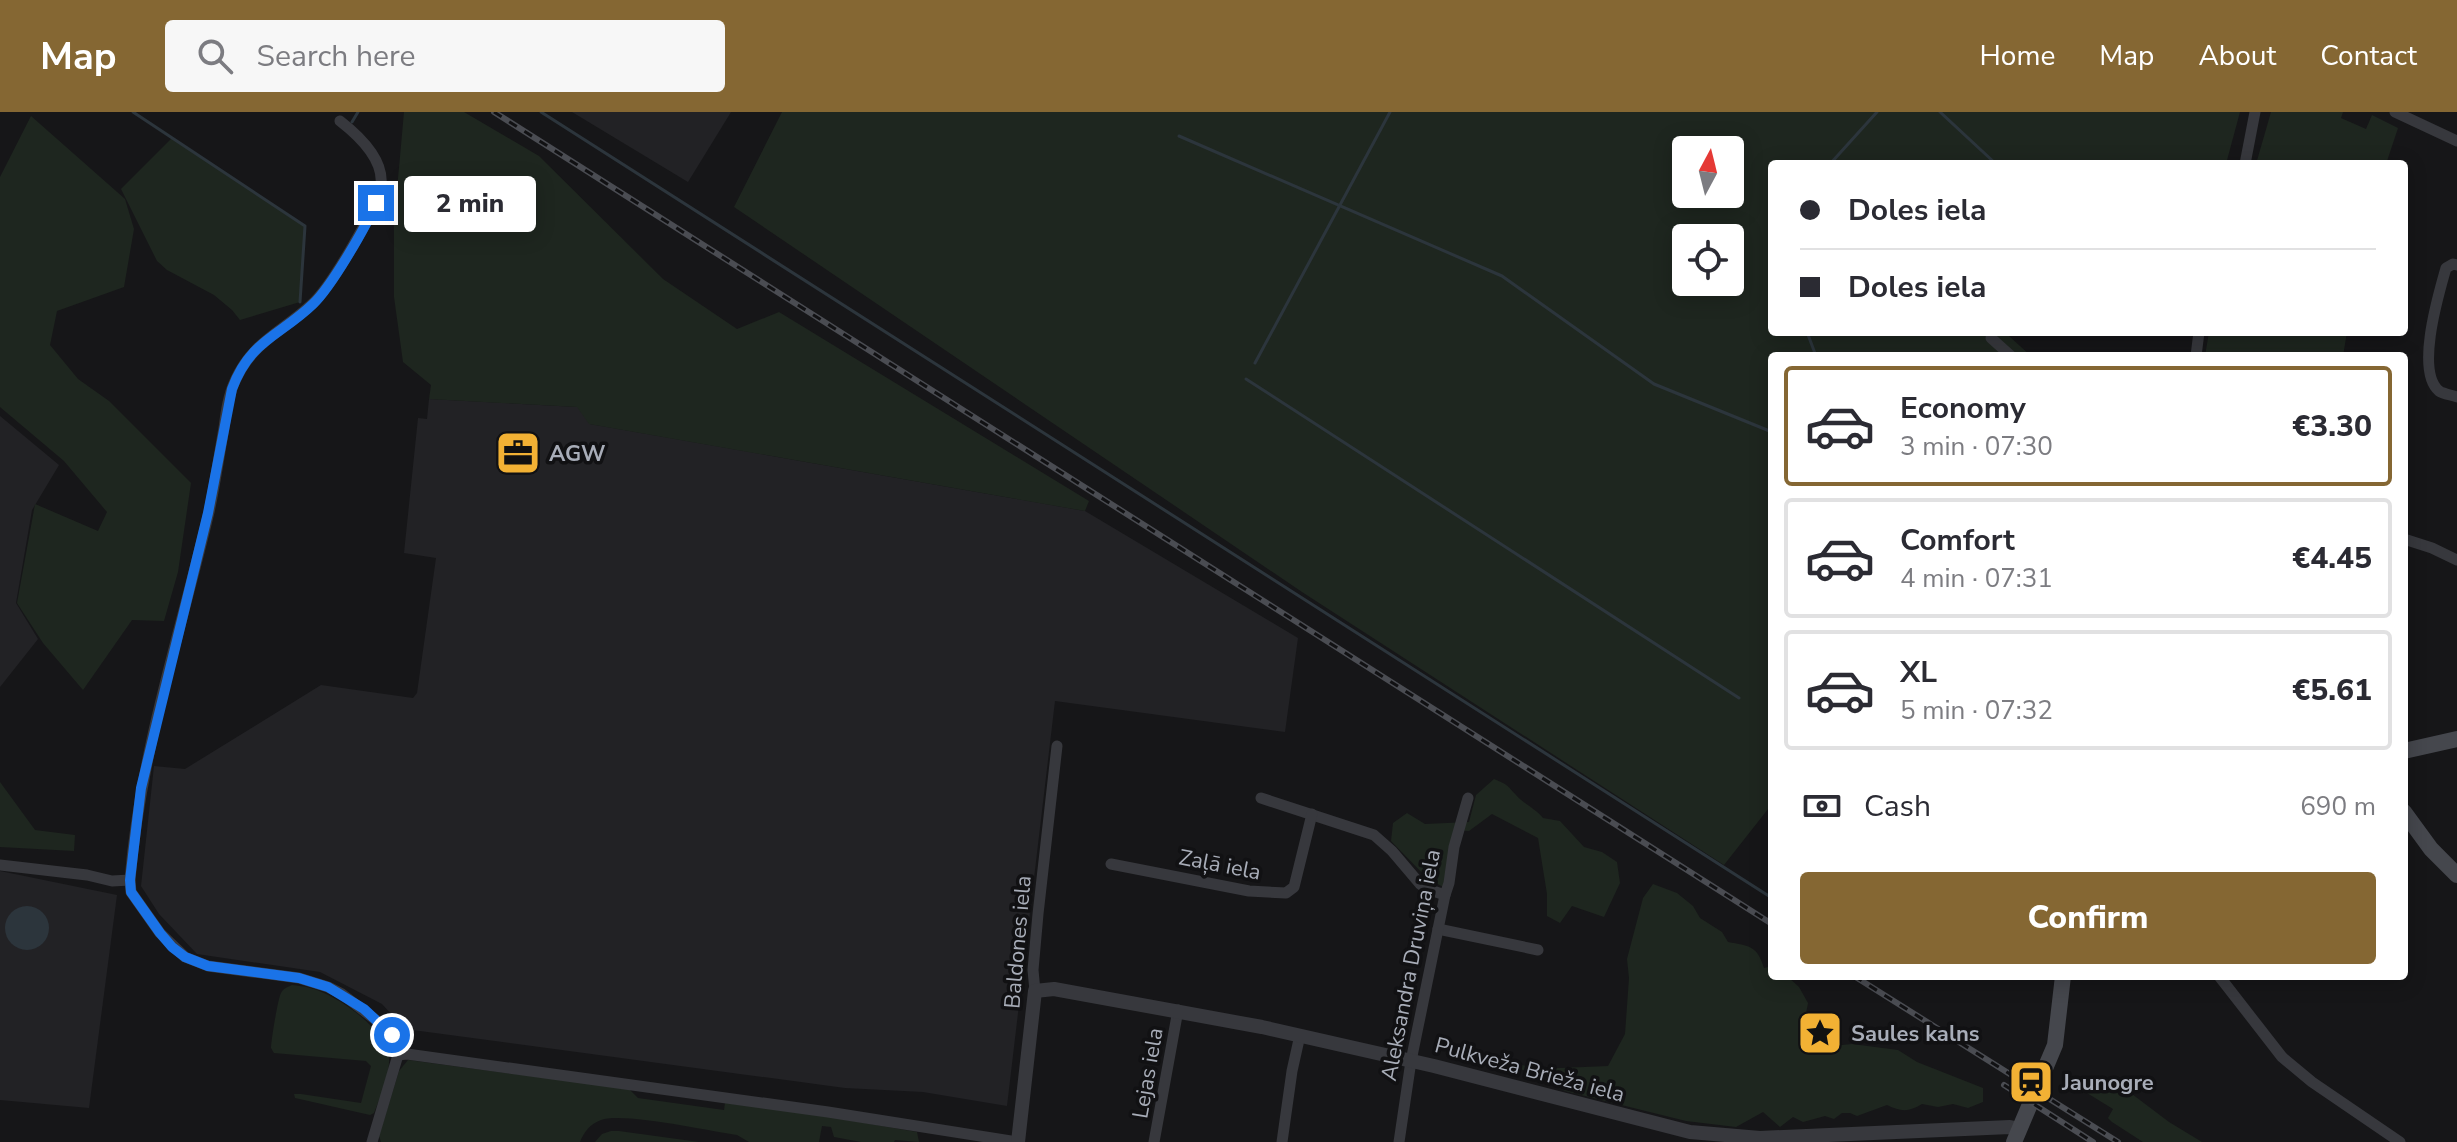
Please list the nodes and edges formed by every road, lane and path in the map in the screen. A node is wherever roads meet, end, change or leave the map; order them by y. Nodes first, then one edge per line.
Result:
1 (2255, 112) edge
2 (2395, 112) edge
3 (340, 121) dead end
4 (2457, 141) edge
5 (2246, 160) edge
6 (2457, 265) edge
7 (1991, 338) dead end
8 (2007, 352) edge
9 (2457, 397) edge
10 (2408, 540) edge
11 (2457, 560) edge
12 (2457, 739) edge
13 (1057, 746) dead end
14 (2408, 750) edge
15 (1261, 798) dead end
16 (1468, 798) dead end
17 (1312, 814) junction
18 (2408, 817) edge
19 (1111, 864) dead end
20 (0, 865) edge
21 (2457, 875) edge
22 (130, 880) junction
23 (1445, 895) junction
24 (1438, 929) junction
25 (1538, 950) dead end
26 (2063, 980) edge
27 (2222, 980) edge
28 (1035, 991) junction
29 (1178, 1010) junction
30 (1300, 1035) junction
31 (398, 1055) junction
32 (1411, 1061) junction
33 (2017, 1136) edge
34 (372, 1142) edge
35 (1018, 1142) edge
36 (1154, 1142) edge
37 (1282, 1142) edge
38 (1399, 1142) edge
39 (2400, 1142) edge

1 - 5 street
2 - 4 street
3 - 22 street
6 - 9 street
7 - 8 street
10 - 11 street
12 - 14 main road
13 - 28 street, Baldones iela
15 - 17 street
16 - 23 street, Aleksandra Druviņa iela
17 - 19 street, Zaļā iela
17 - 23 street
18 - 21 main road
20 - 22 street
22 - 31 street
23 - 24 street, Aleksandra Druviņa iela
24 - 25 street
24 - 32 street, Aleksandra Druviņa iela
26 - 33 main road
27 - 39 street
28 - 29 street, Pulkveža Brieža iela
28 - 35 street, Baldones iela
29 - 30 street, Pulkveža Brieža iela
29 - 36 street, Lejas iela
30 - 32 street, Pulkveža Brieža iela
30 - 37 street
31 - 34 street
31 - 35 street
32 - 33 street, Pulkveža Brieža iela
32 - 38 street, Aleksandra Druviņa iela

